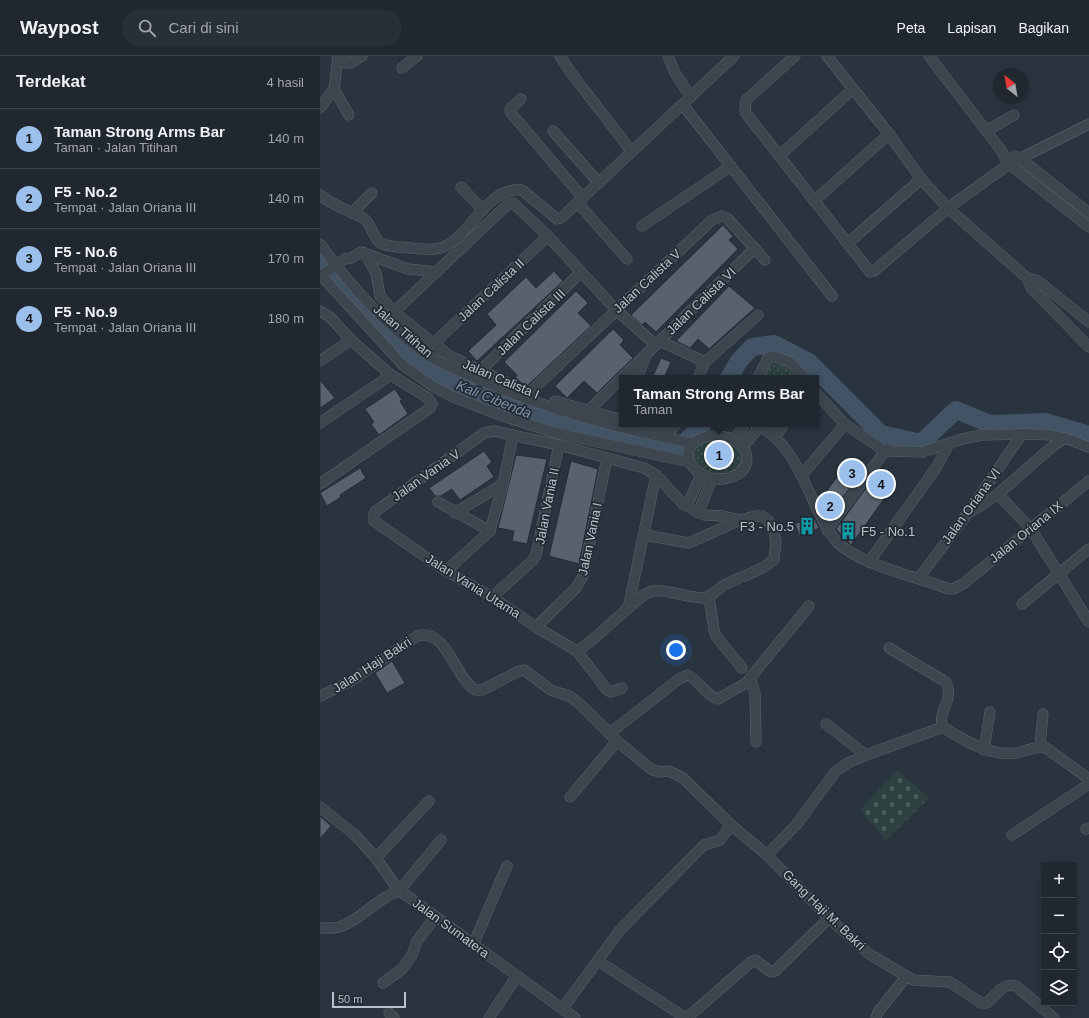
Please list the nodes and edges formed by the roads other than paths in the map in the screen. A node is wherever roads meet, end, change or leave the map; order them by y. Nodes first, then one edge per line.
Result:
1 (338, 56) edge
2 (343, 56) edge
3 (362, 56) edge
4 (417, 56) edge
5 (560, 56) edge
6 (668, 56) edge
7 (734, 56) edge
8 (794, 56) edge
9 (826, 56) edge
10 (929, 56) edge
11 (402, 68) dead end
12 (334, 89) junction
13 (853, 89) junction
14 (691, 97) junction
15 (521, 99) dead end
16 (683, 105) junction
17 (320, 108) edge
18 (349, 115) dead end
19 (1014, 115) dead end
20 (1089, 124) edge
21 (553, 131) dead end
22 (986, 131) junction
23 (889, 134) junction
24 (1001, 150) junction
25 (632, 152) junction
26 (780, 155) junction
27 (1020, 158) junction
28 (1009, 164) junction
29 (731, 166) junction
30 (921, 179) junction
31 (599, 183) junction
32 (461, 187) dead end
33 (372, 193) dead end
34 (320, 195) edge
35 (580, 201) junction
36 (814, 201) junction
37 (948, 208) junction
38 (483, 210) junction
39 (352, 213) junction
40 (1089, 213) edge
41 (642, 226) dead end
42 (1089, 228) edge
43 (548, 236) junction
44 (848, 243) junction
45 (320, 244) edge
46 (755, 248) junction
47 (365, 253) junction
48 (627, 259) dead end
49 (765, 260) dead end
50 (337, 269) junction
51 (437, 272) junction
52 (582, 272) junction
53 (323, 277) edge
54 (1027, 278) junction
55 (832, 296) dead end
56 (616, 310) junction
57 (320, 311) edge
58 (394, 312) junction
59 (758, 315) dead end
60 (1089, 322) edge
61 (351, 340) junction
62 (658, 343) junction
63 (433, 344) junction
64 (1089, 347) edge
65 (647, 353) junction
66 (320, 361) edge
67 (705, 362) junction
68 (480, 371) junction
69 (391, 375) junction
70 (625, 375) edge
71 (637, 375) edge
72 (699, 375) edge
73 (760, 375) edge
74 (802, 375) edge
75 (619, 381) edge
76 (529, 393) junction
77 (819, 396) edge
78 (588, 411) junction
79 (619, 417) edge
80 (320, 423) edge
81 (844, 424) junction
82 (619, 426) edge
83 (624, 427) edge
84 (649, 427) edge
85 (674, 427) edge
86 (743, 427) edge
87 (757, 427) edge
88 (761, 427) edge
89 (782, 427) edge
90 (1022, 434) junction
91 (513, 435) junction
92 (775, 437) junction
93 (1065, 438) junction
94 (734, 440) junction
95 (692, 443) junction
96 (949, 444) junction
97 (559, 445) junction
98 (743, 446) junction
99 (1089, 447) edge
100 (885, 451) junction
101 (607, 458) junction
102 (689, 462) junction
103 (656, 475) junction
104 (701, 475) junction
105 (802, 475) junction
106 (712, 479) junction
107 (1089, 481) edge
108 (320, 484) edge
109 (503, 484) junction
110 (998, 494) junction
111 (438, 502) dead end
112 (683, 504) junction
113 (698, 512) junction
114 (455, 513) junction
115 (967, 514) junction
116 (373, 517) joint
117 (740, 520) junction
118 (1031, 529) junction
119 (827, 530) junction
120 (490, 531) junction
121 (645, 534) junction
122 (1089, 549) edge
123 (869, 562) junction
124 (446, 571) junction
125 (1060, 574) junction
126 (919, 578) junction
127 (632, 590) junction
128 (648, 592) junction
129 (492, 597) junction
130 (709, 597) junction
131 (1022, 604) dead end
132 (809, 606) dead end
133 (628, 609) junction
134 (1088, 618) edge
135 (536, 627) junction
136 (889, 648) dead end
137 (577, 651) junction
138 (742, 668) dead end
139 (750, 678) junction
140 (622, 688) dead end
141 (320, 696) edge
142 (990, 712) dead end
143 (1043, 714) dead end
144 (826, 724) dead end
145 (943, 727) junction
146 (614, 737) junction
147 (756, 742) dead end
148 (1043, 747) junction
149 (984, 750) junction
150 (866, 756) junction
151 (1089, 779) edge
152 (1089, 784) edge
153 (570, 797) dead end
154 (429, 802) dead end
155 (320, 807) edge
156 (731, 825) junction
157 (1012, 835) dead end
158 (441, 840) dead end
159 (767, 855) junction
160 (376, 858) junction
161 (507, 866) dead end
162 (399, 892) junction
163 (435, 917) junction
164 (829, 918) junction
165 (320, 928) edge
166 (473, 945) junction
167 (598, 961) junction
168 (517, 976) junction
169 (906, 977) junction
170 (383, 984) dead end
171 (563, 1008) junction
172 (489, 1018) edge
173 (575, 1018) edge
174 (687, 1018) edge
175 (876, 1018) edge
176 (1054, 1018) edge

1 - 12 street
2 - 3 street
4 - 11 street
5 - 25 street
6 - 14 street
7 - 14 street
8 - 26 street
9 - 13 street
10 - 22 street
12 - 17 street
12 - 18 street
13 - 23 street
13 - 26 street
14 - 16 street
15 - 35 street
16 - 25 street
16 - 29 street
19 - 22 street
20 - 27 street
21 - 31 street
22 - 24 street
23 - 30 street
23 - 36 street
24 - 27 street
24 - 28 street
25 - 31 street
26 - 36 street
27 - 28 street
27 - 40 street
28 - 37 street
28 - 42 street
29 - 41 street
29 - 55 street
30 - 37 street
30 - 44 street
31 - 35 street
32 - 38 street
33 - 39 street
34 - 39 street
35 - 38 street
35 - 48 street
36 - 44 street
37 - 44 street
37 - 54 street
38 - 39 street
43 - 51 street
43 - 52 street
43 - 63 street, Jalan Calista II
45 - 50 street, Jalan Titihan
46 - 49 street, Jalan Calista V
46 - 56 street, Jalan Calista V
46 - 62 street, Jalan Calista VI
47 - 50 street
47 - 51 street
47 - 58 street, Jalan Calista I
50 - 53 street
50 - 82 street, Jalan Titihan
51 - 58 street
52 - 56 street
52 - 68 street, Jalan Calista III
53 - 102 street, Jalan Titihan
54 - 60 street
54 - 64 street
56 - 62 street
56 - 76 street, Jalan Calista V
57 - 61 street
58 - 63 street, Jalan Calista I
59 - 67 street
61 - 66 street
61 - 69 street
62 - 65 street, Jalan Calista VI
62 - 67 street
63 - 68 street, Jalan Calista I
65 - 70 street, Jalan Calista VI
65 - 71 street, Jalan Calista VI
67 - 72 street
68 - 76 street, Jalan Calista I
69 - 80 street
69 - 108 street
73 - 74 street
75 - 78 street, Jalan Calista VI
76 - 78 street, Jalan Calista I
77 - 81 street
78 - 79 street, Jalan Calista I
81 - 100 street
81 - 105 street
83 - 95 street, Jalan Titihan
84 - 85 street
86 - 94 street
87 - 98 street
88 - 92 street
89 - 92 street
90 - 93 street
90 - 96 street
90 - 115 street, Jalan Oriana VI
91 - 97 street
91 - 109 street
91 - 116 street, Jalan Vania V
92 - 105 street
93 - 99 street
93 - 110 street
94 - 95 street
94 - 98 street
95 - 102 street
96 - 100 street
96 - 123 street
97 - 101 street
97 - 129 street, Jalan Vania II
98 - 106 street
100 - 119 street
101 - 103 street
101 - 135 street, Jalan Vania I
102 - 104 street
103 - 112 street
103 - 121 street
104 - 106 street
104 - 112 street
105 - 119 street
106 - 113 street
107 - 118 street, Jalan Oriana IX
109 - 114 street
109 - 120 street
110 - 115 street
110 - 118 street
111 - 114 street
112 - 113 street
113 - 117 street
114 - 120 street
115 - 126 street, Jalan Oriana VI
116 - 124 street, Jalan Vania Utama
117 - 121 street
117 - 130 street
118 - 125 street
118 - 126 street, Jalan Oriana IX
119 - 123 street
120 - 124 street
121 - 127 street
122 - 125 street
123 - 126 street
124 - 129 street, Jalan Vania Utama
125 - 131 street
125 - 134 street
127 - 128 street
127 - 133 street
128 - 130 street
128 - 133 street
129 - 135 street, Jalan Vania Utama
130 - 138 street
132 - 139 street
133 - 137 street
135 - 137 street, Jalan Vania Utama
136 - 145 street
137 - 140 street, Jalan Vania Utama
139 - 146 street
139 - 147 street
141 - 146 street, Jalan Haji Bakri
142 - 149 street
143 - 148 street
144 - 150 street
145 - 149 street
145 - 150 street
146 - 153 street
146 - 156 street, Gang Haji M. Bakri
148 - 149 street
148 - 151 street
150 - 159 street
152 - 157 street
154 - 160 street
155 - 160 street
156 - 159 street, Gang Haji M. Bakri
156 - 167 street
158 - 162 street
159 - 164 street, Gang Haji M. Bakri
160 - 162 street
161 - 166 street
162 - 163 street, Jalan Sumatera
162 - 165 street, Jalan Sumatera
163 - 166 street, Jalan Sumatera
163 - 170 street
164 - 169 street, Gang Haji M. Bakri
164 - 174 street
166 - 168 street, Jalan Sumatera
167 - 171 street
167 - 174 street
168 - 171 street, Jalan Sumatera
168 - 172 street
169 - 175 street
169 - 176 street, Gang Haji M. Bakri
171 - 173 street, Jalan Sumatera

